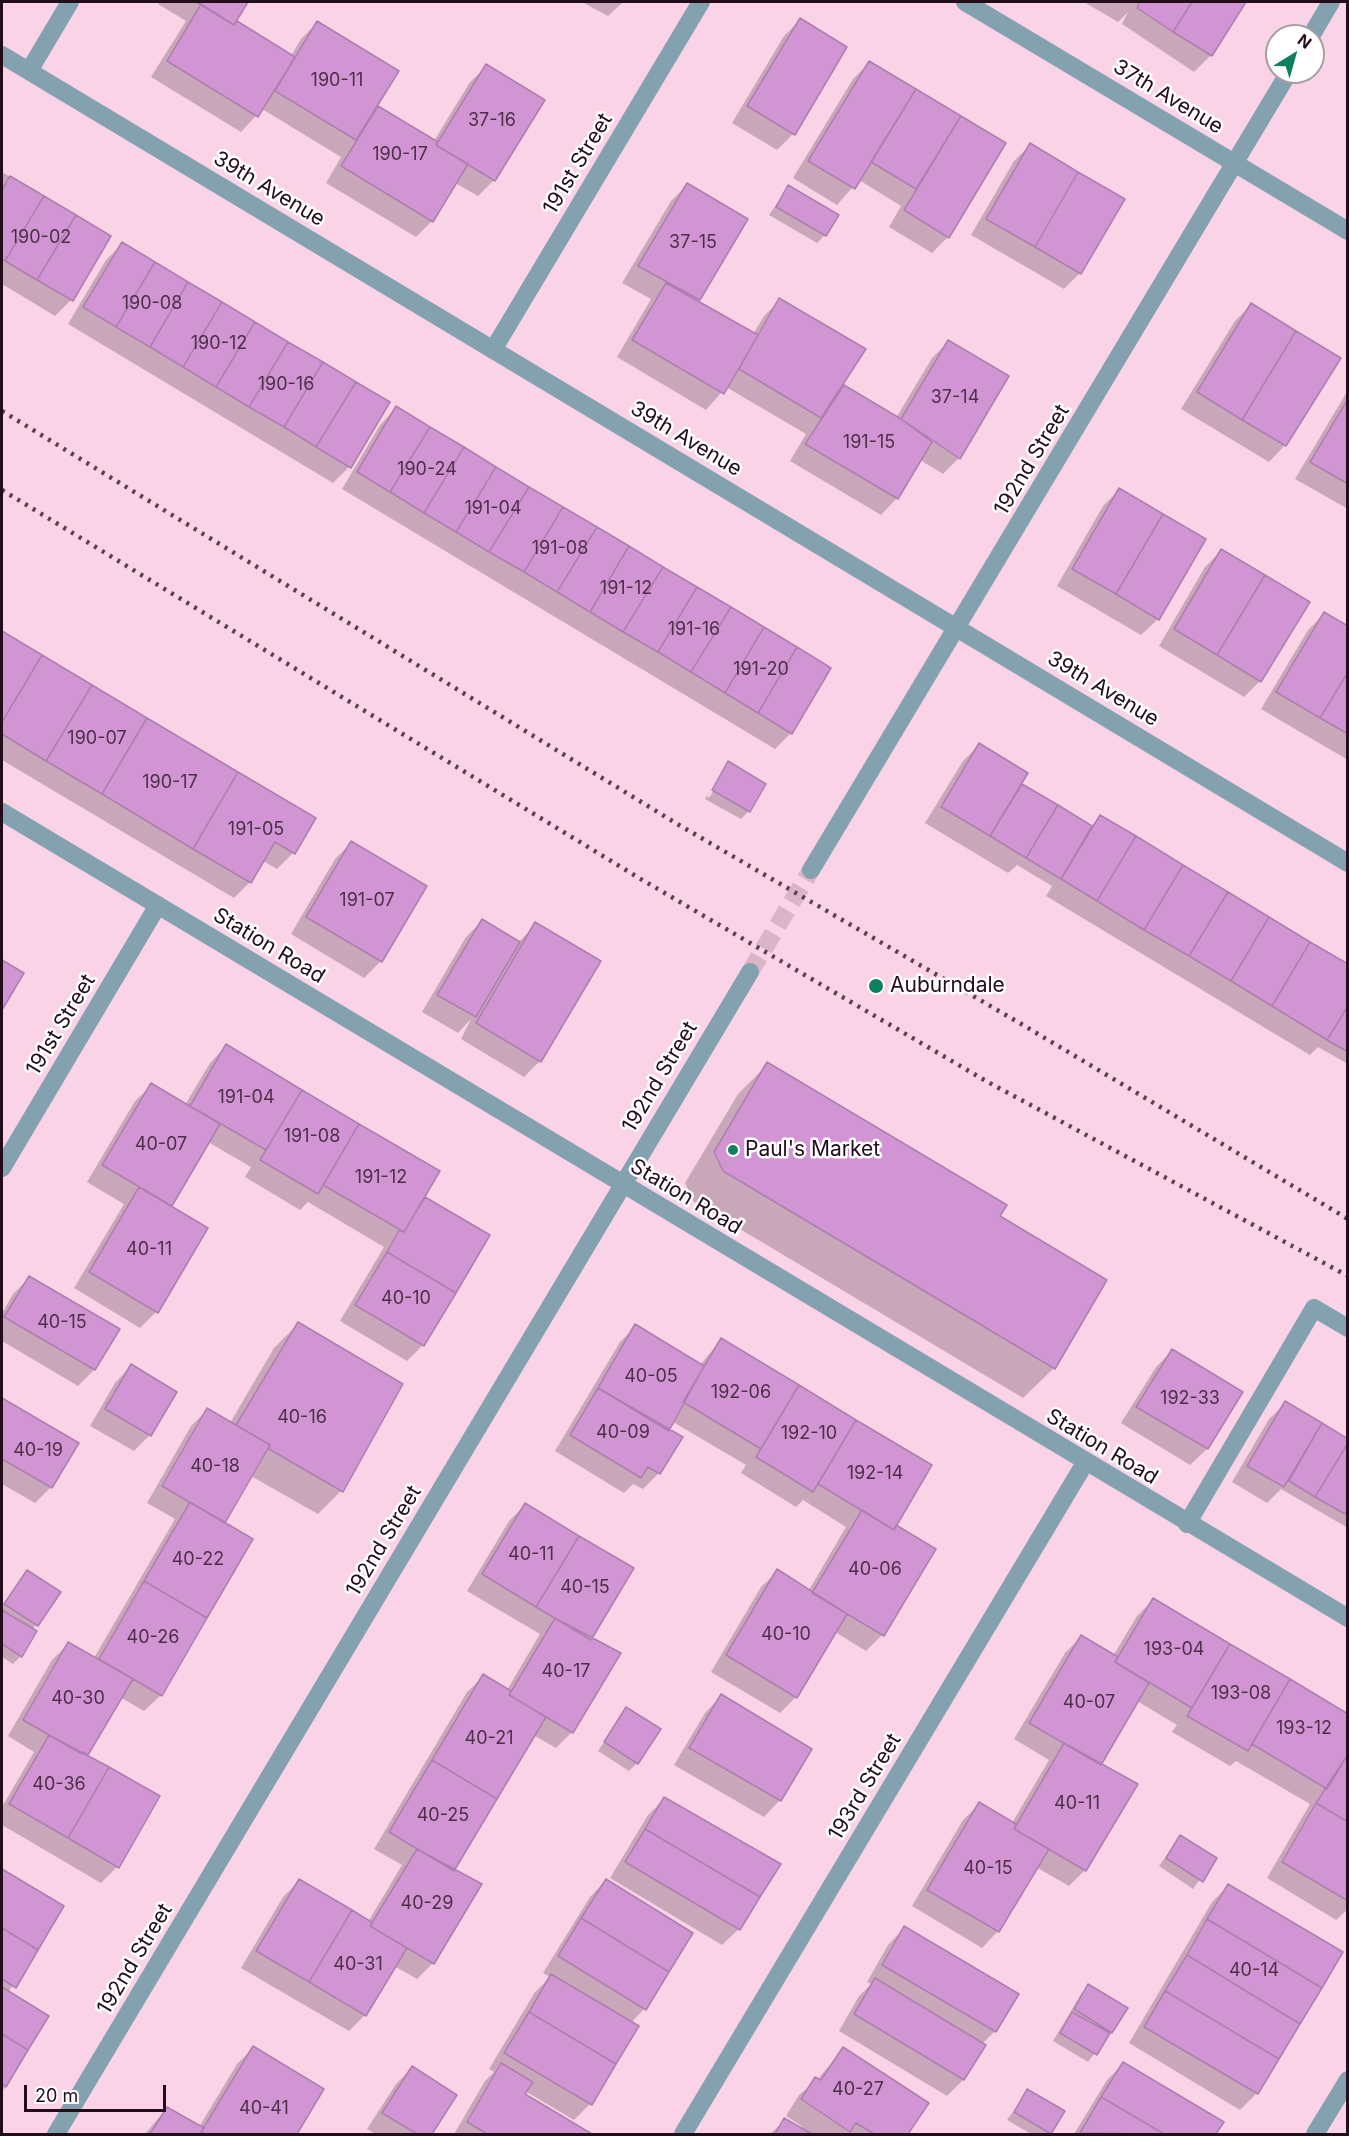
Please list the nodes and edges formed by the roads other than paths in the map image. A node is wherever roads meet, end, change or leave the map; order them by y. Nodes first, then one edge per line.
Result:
1 (70, 2) edge
2 (701, 2) edge
3 (965, 2) edge
4 (1331, 2) edge
5 (1318, 24) edge
6 (2, 55) edge
7 (29, 71) junction
8 (1282, 84) edge
9 (1235, 164) junction
10 (1347, 231) edge
11 (493, 350) junction
12 (957, 628) junction
13 (2, 812) edge
14 (1347, 863) edge
15 (811, 870) tunnel mouth
16 (158, 905) junction
17 (750, 972) tunnel mouth
18 (2, 1168) edge
19 (622, 1185) junction
20 (1347, 1328) edge
21 (1085, 1463) junction
22 (1187, 1524) junction
23 (1347, 1618) edge
24 (1347, 2080) edge
25 (56, 2134) edge
26 (683, 2134) edge
27 (1315, 2134) edge

1 - 7 street
2 - 11 street, 191st Street
3 - 9 street, 37th Avenue
4 - 5 street
6 - 7 street, 39th Avenue
7 - 11 street, 39th Avenue
8 - 9 street, 192nd Street
9 - 10 street, 37th Avenue
9 - 12 street, 192nd Street
11 - 12 street, 39th Avenue
12 - 14 street, 39th Avenue
12 - 15 street, 192nd Street
13 - 16 street, Station Road
16 - 18 street, 191st Street
16 - 19 street, Station Road
17 - 19 street, 192nd Street
19 - 21 street, Station Road
19 - 25 street, 192nd Street
20 - 22 street
21 - 22 street, Station Road
21 - 26 street, 193rd Street
22 - 23 street, Station Road
24 - 27 street

